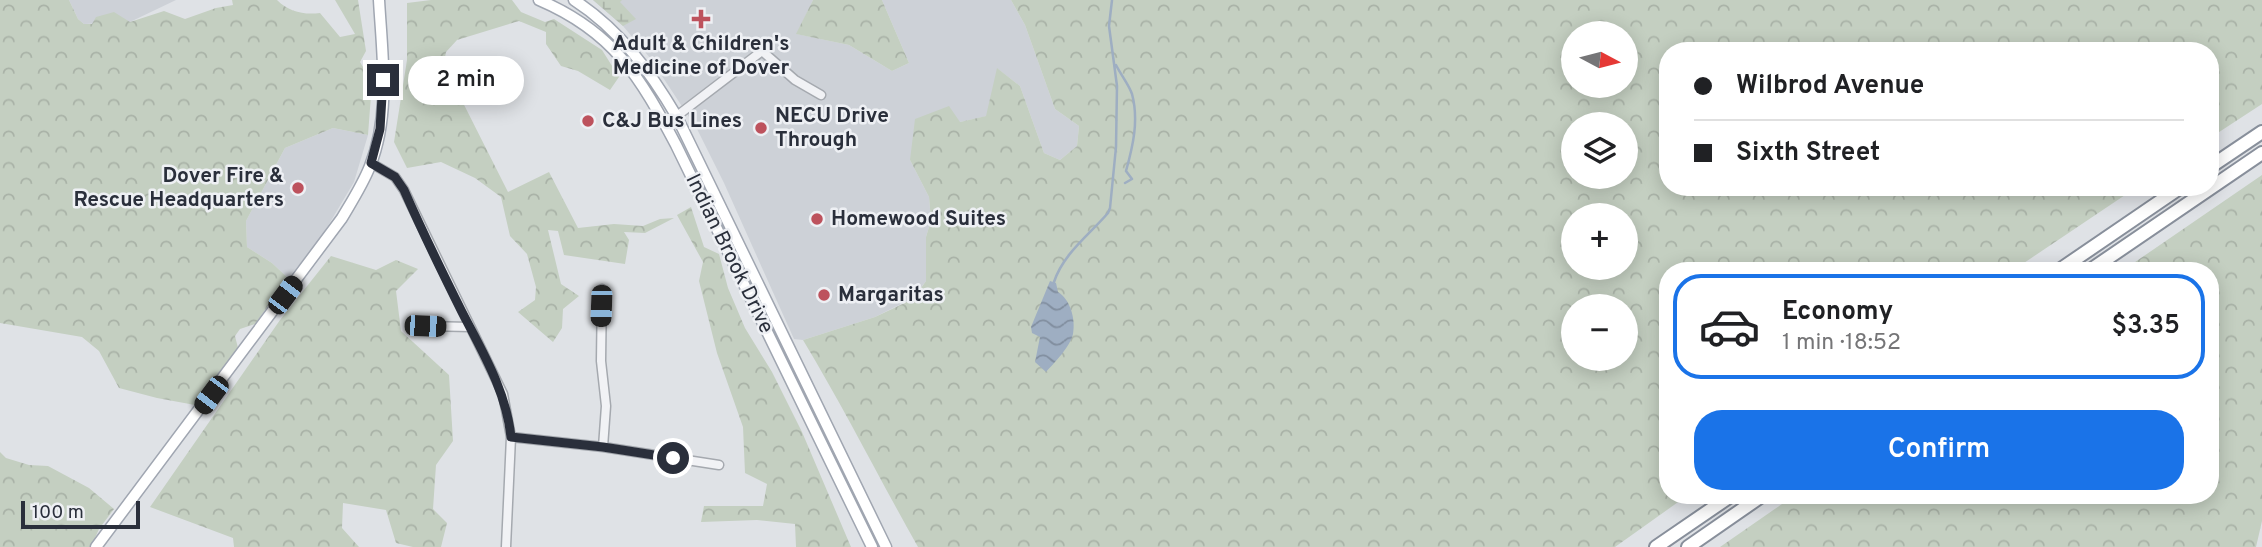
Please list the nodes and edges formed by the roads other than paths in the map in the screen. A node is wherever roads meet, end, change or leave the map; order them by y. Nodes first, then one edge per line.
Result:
1 (379, 0) edge
2 (539, 0) edge
3 (574, 0) edge
4 (821, 95) dead end
5 (677, 117) junction
6 (665, 125) junction
7 (2262, 132) edge
8 (2262, 153) edge
9 (2219, 161) edge
10 (371, 163) junction
11 (2219, 182) edge
12 (2168, 196) edge
13 (2199, 196) edge
14 (2071, 262) edge
15 (2102, 262) edge
16 (602, 289) dead end
17 (425, 326) dead end
18 (470, 327) junction
19 (511, 437) junction
20 (603, 447) junction
21 (719, 465) dead end
22 (1719, 504) edge
23 (1750, 504) edge
24 (96, 547) edge
25 (506, 547) edge
26 (872, 547) edge
27 (886, 547) edge
28 (1656, 547) edge
29 (1688, 547) edge

1 - 10 main road
2 - 6 main road, Indian Brook Drive
3 - 5 main road, Indian Brook Drive
4 - 5 street
5 - 6 street
5 - 27 main road, Indian Brook Drive
6 - 26 main road, Indian Brook Drive
7 - 9 highway
8 - 11 highway
10 - 18 street
10 - 24 main road
12 - 14 highway
13 - 15 highway
16 - 20 street
17 - 18 street
18 - 19 street
19 - 20 street
19 - 25 street
20 - 21 street
22 - 28 highway
23 - 29 highway

